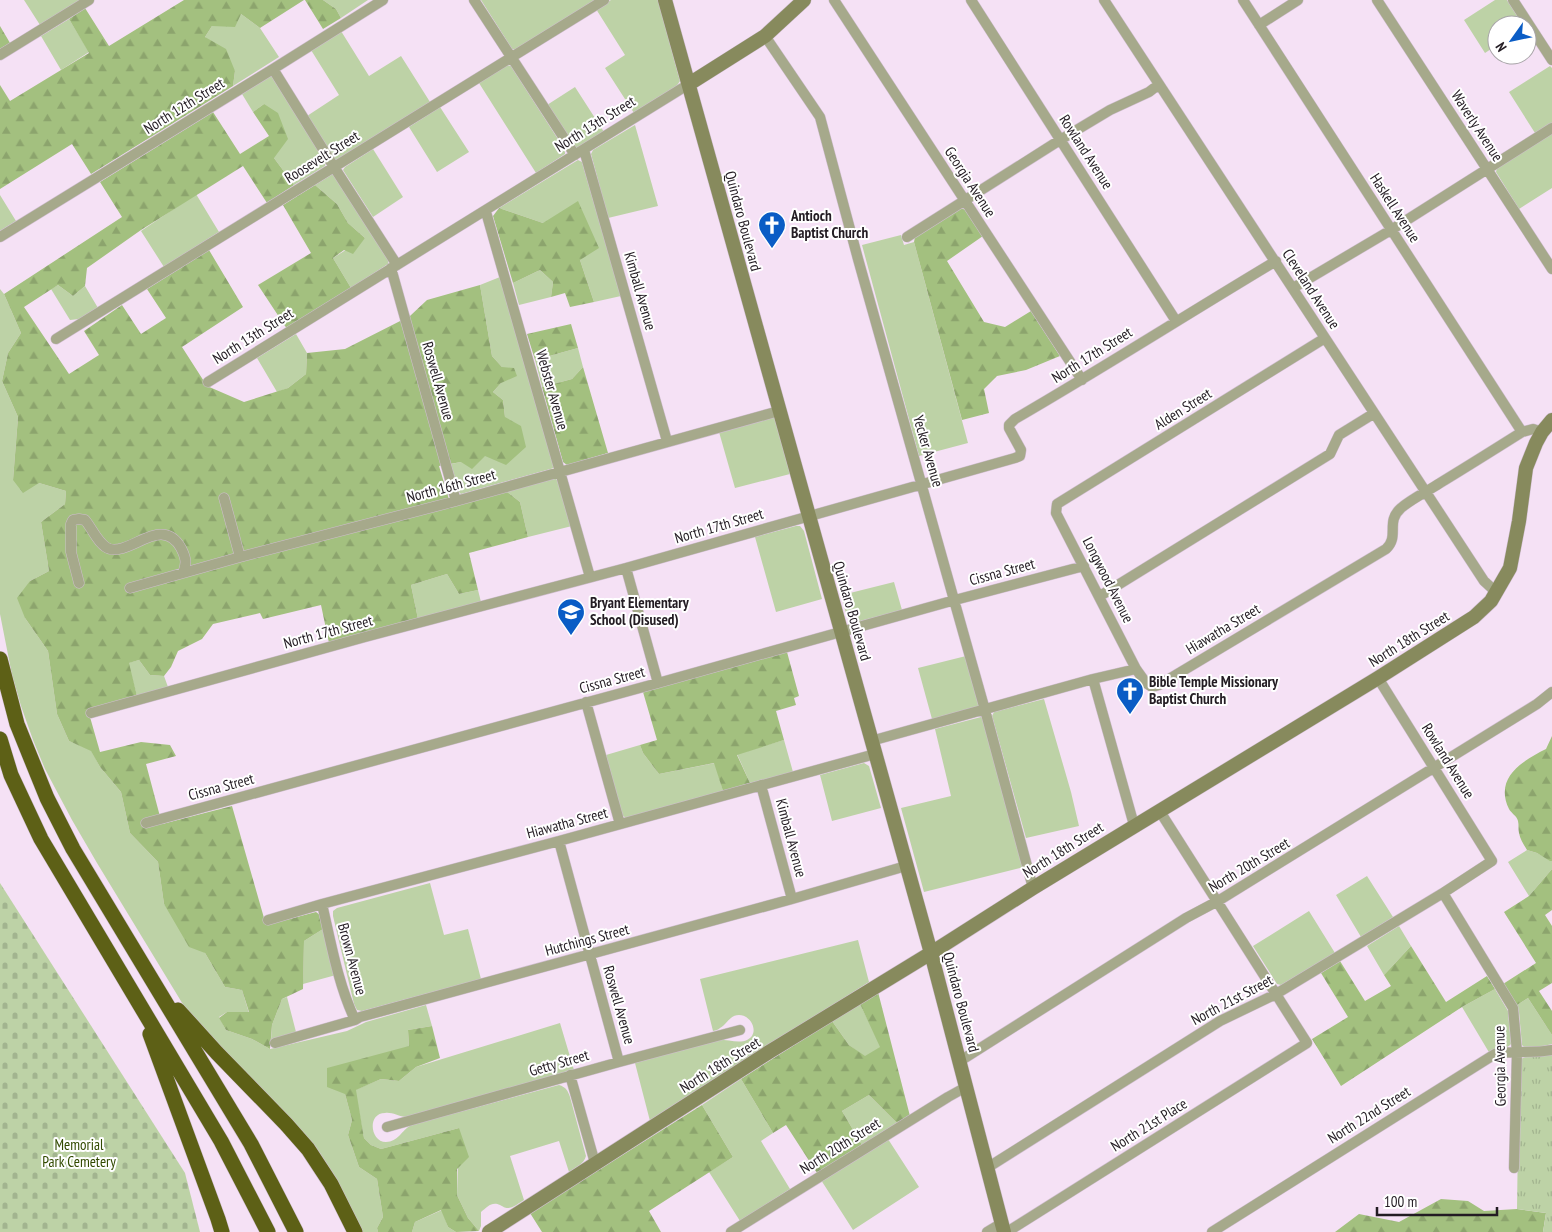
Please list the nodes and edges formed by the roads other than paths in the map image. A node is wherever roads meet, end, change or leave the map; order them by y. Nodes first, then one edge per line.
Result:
1 (90, 0) edge
2 (474, 0) edge
3 (604, 0) edge
4 (665, 0) edge
5 (804, 0) edge
6 (834, 0) edge
7 (971, 0) edge
8 (1104, 0) edge
9 (1243, 0) edge
10 (1298, 0) edge
11 (1377, 0) edge
12 (1513, 0) edge
13 (378, 1) edge
14 (1259, 25) junction
15 (765, 36) junction
16 (0, 55) edge
17 (511, 57) junction
18 (1552, 60) edge
19 (273, 69) junction
20 (689, 84) junction
21 (1158, 85) junction
22 (1552, 128) edge
23 (1060, 140) junction
24 (579, 152) junction
25 (334, 167) junction
26 (1487, 169) junction
27 (964, 200) junction
28 (486, 212) junction
29 (1391, 230) junction
30 (0, 237) edge
31 (907, 237) dead end
32 (1276, 261) junction
33 (394, 267) junction
34 (1552, 269) edge
35 (1293, 288) junction
36 (1176, 321) junction
37 (1325, 338) junction
38 (56, 339) dead end
39 (1082, 380) junction
40 (208, 382) dead end
41 (779, 411) junction
42 (1373, 414) junction
43 (1552, 420) edge
44 (1522, 432) junction
45 (1542, 432) junction
46 (667, 441) junction
47 (560, 471) junction
48 (922, 486) junction
49 (1426, 492) junction
50 (224, 498) dead end
51 (456, 501) junction
52 (1057, 504) joint
53 (809, 517) junction
54 (240, 557) junction
55 (1084, 566) junction
56 (626, 568) junction
57 (183, 573) junction
58 (590, 577) junction
59 (79, 583) dead end
60 (130, 588) dead end
61 (1496, 592) junction
62 (1100, 596) junction
63 (955, 600) junction
64 (841, 632) junction
65 (0, 659) edge
66 (1136, 669) junction
67 (1378, 678) junction
68 (1093, 679) junction
69 (658, 683) junction
70 (1552, 692) edge
71 (586, 702) junction
72 (986, 710) junction
73 (91, 713) dead end
74 (0, 739) edge
75 (873, 747) junction
76 (1434, 768) junction
77 (761, 785) junction
78 (1159, 810) junction
79 (146, 823) dead end
80 (620, 824) junction
81 (1134, 825) junction
82 (559, 841) junction
83 (1492, 861) joint
84 (906, 866) junction
85 (1032, 888) junction
86 (1443, 893) junction
87 (792, 899) junction
88 (1218, 902) junction
89 (322, 904) junction
90 (268, 920) dead end
91 (931, 952) junction
92 (589, 955) junction
93 (155, 985) junction
94 (1276, 994) junction
95 (136, 998) junction
96 (355, 1020) junction
97 (740, 1030) dead end
98 (275, 1043) dead end
99 (1552, 1050) edge
100 (1518, 1052) junction
101 (960, 1061) junction
102 (619, 1062) junction
103 (570, 1075) junction
104 (966, 1087) junction
105 (387, 1127) dead end
106 (595, 1163) junction
107 (987, 1168) junction
108 (1514, 1168) dead end
109 (1004, 1229) edge
110 (222, 1232) edge
111 (268, 1232) edge
112 (296, 1232) edge
113 (355, 1232) edge
114 (489, 1232) edge
115 (731, 1232) edge
116 (987, 1232) edge
117 (1212, 1232) edge

1 - 16 street
2 - 17 street, Kimball Avenue
3 - 17 street, Roosevelt Street
4 - 20 main road, Quindaro Boulevard
5 - 15 main road, North 13th Street
6 - 27 street, Georgia Avenue
7 - 23 street, Rowland Avenue
8 - 21 street, Cleveland Avenue
9 - 14 street, Haskell Avenue
10 - 14 street
11 - 26 street, Waverly Avenue
12 - 18 street
13 - 19 street, North 12th Street
14 - 29 street, Haskell Avenue
15 - 20 main road, North 13th Street
15 - 48 street, Yecker Avenue
17 - 24 street, Kimball Avenue
17 - 25 street, Roosevelt Street
19 - 25 street, Roswell Avenue
19 - 30 street, North 12th Street
20 - 24 street, North 13th Street
20 - 41 main road, Quindaro Boulevard
21 - 23 street
21 - 32 street, Cleveland Avenue
22 - 26 street
23 - 27 street
23 - 36 street, Rowland Avenue
24 - 28 street, North 13th Street
24 - 46 street, Kimball Avenue
25 - 33 street, Roswell Avenue
25 - 38 street, Roosevelt Street
26 - 29 street
26 - 34 street, Waverly Avenue
27 - 31 street
27 - 39 street, Georgia Avenue
28 - 33 street, North 13th Street
28 - 47 street, Webster Avenue
29 - 35 street
29 - 44 street, Haskell Avenue
32 - 35 street, Cleveland Avenue
32 - 36 street, North 17th Street
33 - 40 street, North 13th Street
33 - 51 street, Roswell Avenue
35 - 37 street, Cleveland Avenue
36 - 39 street, North 17th Street
37 - 42 street, Cleveland Avenue
37 - 52 street, Alden Street
39 - 48 street, North 17th Street
41 - 46 street, North 16th Street
41 - 53 main road, Quindaro Boulevard
42 - 49 street, Cleveland Avenue
42 - 62 street
43 - 45 main road, North 18th Street
44 - 45 street
44 - 49 street, Hiawatha Street
45 - 61 main road, North 18th Street
46 - 47 street, North 16th Street
47 - 51 street, North 16th Street
47 - 58 street, Webster Avenue
48 - 53 street, North 17th Street
48 - 63 street, Yecker Avenue
49 - 61 street, Cleveland Avenue
49 - 66 street, Hiawatha Street
50 - 54 street
51 - 54 street, North 16th Street
52 - 55 street, Longwood Avenue
53 - 56 street, North 17th Street
53 - 64 main road, Quindaro Boulevard
54 - 57 street, North 16th Street
55 - 62 street, Longwood Avenue
55 - 63 street, Cissna Street
56 - 58 street, North 17th Street
56 - 69 street
57 - 59 street
57 - 60 street, North 16th Street
58 - 73 street, North 17th Street
61 - 67 main road, North 18th Street
62 - 66 street, Longwood Avenue
63 - 64 street, Cissna Street
63 - 72 street, Yecker Avenue
64 - 69 street, Cissna Street
64 - 75 main road, Quindaro Boulevard
65 - 93 highway
66 - 68 street, Hiawatha Street
67 - 76 street, Rowland Avenue
67 - 78 main road, North 18th Street
68 - 72 street, Hiawatha Street
68 - 81 street
69 - 71 street, Cissna Street
70 - 76 street, North 20th Street
71 - 79 street, Cissna Street
71 - 80 street
72 - 75 street, Hiawatha Street
72 - 85 street, Yecker Avenue
74 - 95 highway
75 - 77 street, Hiawatha Street
75 - 84 main road, Quindaro Boulevard
76 - 83 street, Rowland Avenue
76 - 88 street, North 20th Street
77 - 80 street, Hiawatha Street
77 - 87 street, Kimball Avenue
78 - 81 main road, North 18th Street
78 - 88 street
80 - 82 street, Hiawatha Street
81 - 85 main road, North 18th Street
82 - 89 street, Hiawatha Street
82 - 92 street, Roswell Avenue
83 - 86 street, North 21st Street
84 - 87 street, Hutchings Street
84 - 91 main road, Quindaro Boulevard
85 - 91 main road, North 18th Street
86 - 94 street, North 21st Street
86 - 100 street, Georgia Avenue
87 - 92 street, Hutchings Street
88 - 94 street
88 - 101 street, North 20th Street
89 - 90 street, Hiawatha Street
89 - 96 street, Brown Avenue
91 - 101 main road, Quindaro Boulevard
91 - 106 main road, North 18th Street
92 - 96 street, Hutchings Street
92 - 102 street, Roswell Avenue
93 - 112 highway
93 - 113 highway
94 - 107 street, North 21st Street
94 - 109 street, North 21st Place
95 - 110 highway
95 - 111 highway
96 - 98 street, Hutchings Street
97 - 102 street, Getty Street
99 - 100 street, North 22nd Street
100 - 108 street, Georgia Avenue
100 - 117 street, North 22nd Street
101 - 104 main road, Quindaro Boulevard
102 - 103 street, Getty Street
103 - 105 street, Getty Street
103 - 106 street
104 - 107 main road, Quindaro Boulevard
104 - 115 street, North 20th Street
106 - 114 main road, North 18th Street
107 - 109 main road, Quindaro Boulevard
109 - 116 street

